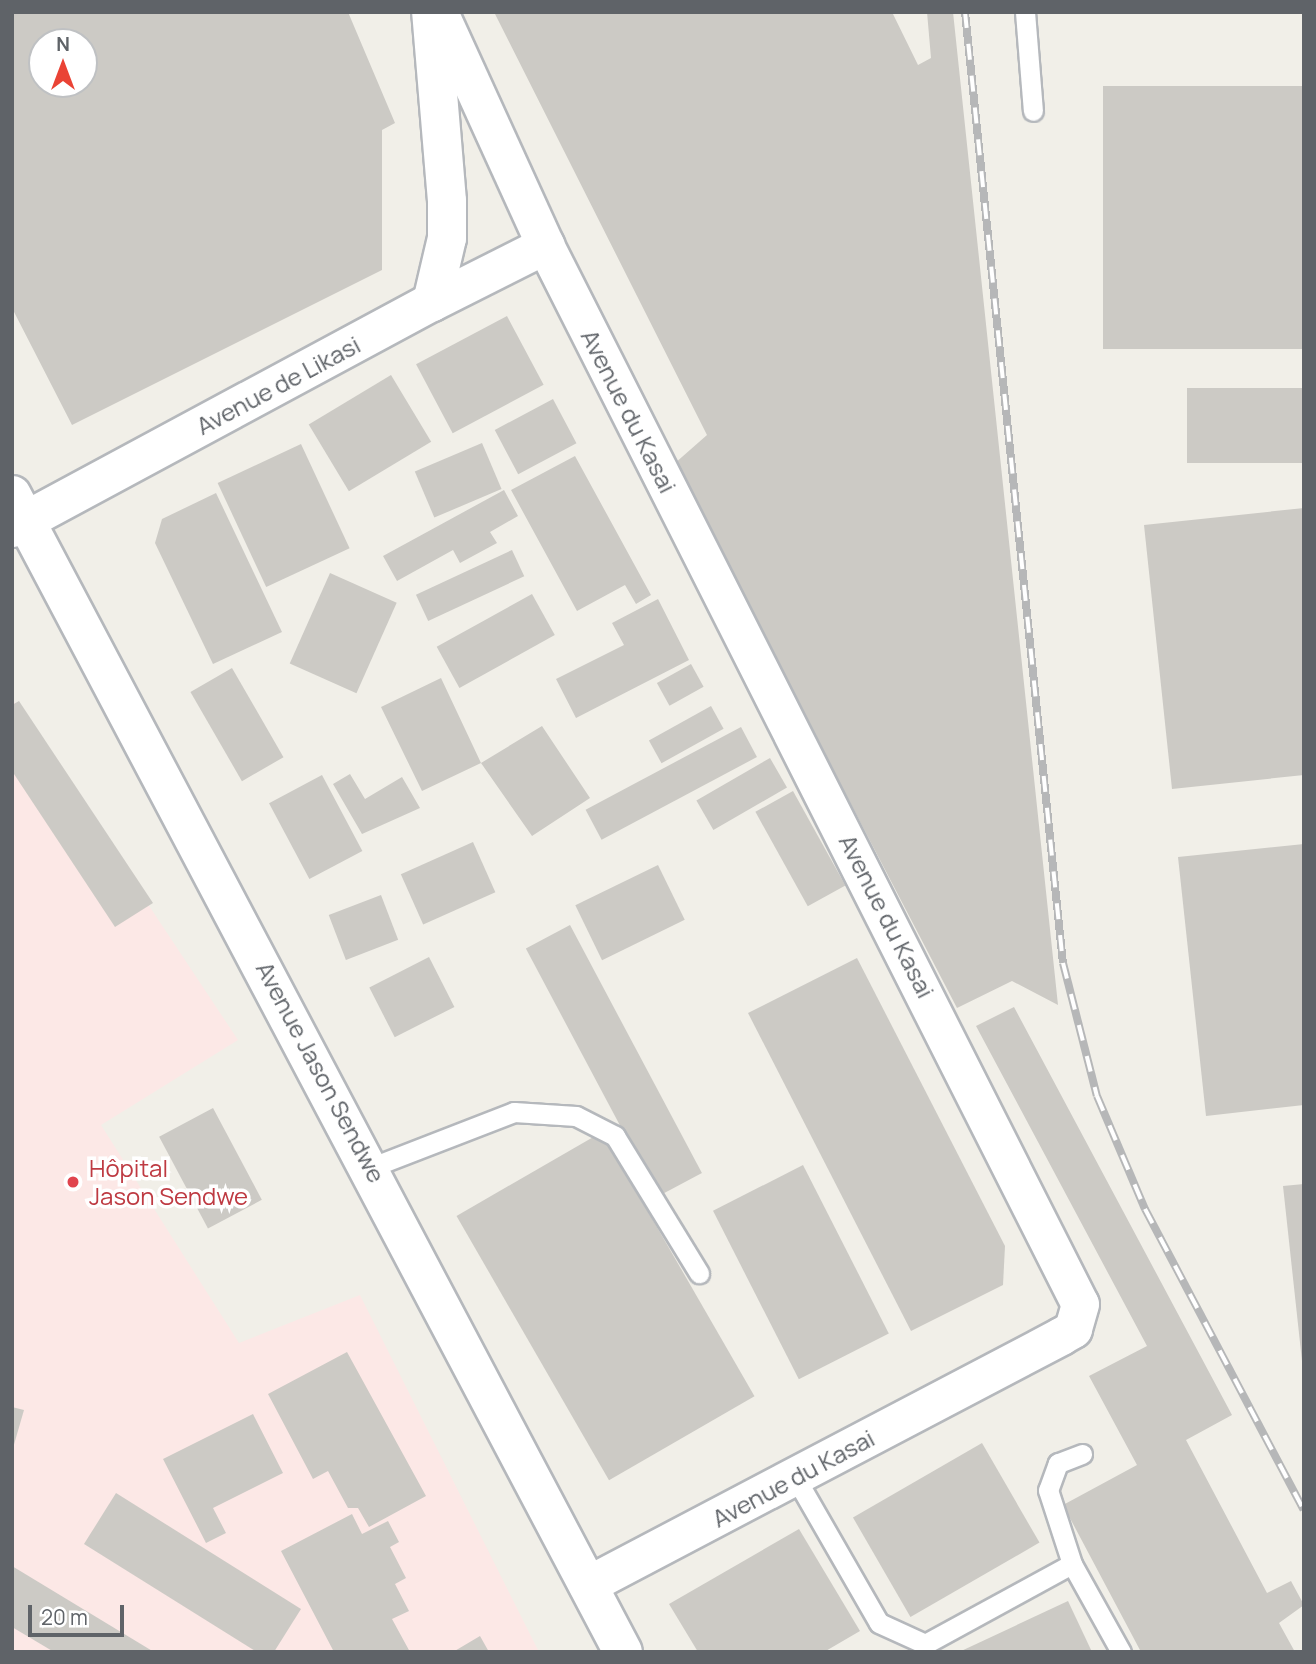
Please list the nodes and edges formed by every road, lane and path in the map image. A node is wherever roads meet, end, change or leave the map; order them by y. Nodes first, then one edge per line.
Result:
1 (431, 12) edge
2 (439, 12) edge
3 (1025, 12) edge
4 (1032, 111) dead end
5 (545, 245) junction
6 (432, 302) junction
7 (17, 515) edge
8 (372, 1167) junction
9 (699, 1273) dead end
10 (1082, 1454) dead end
11 (795, 1477) junction
12 (1072, 1564) junction
13 (587, 1585) junction
14 (623, 1652) edge
15 (1121, 1652) edge

1 - 6 main road
2 - 5 street, Avenue du Kasai
3 - 4 lane
5 - 6 street, Avenue de Likasi
5 - 11 street, Avenue du Kasai
6 - 7 main road, Avenue de Likasi
7 - 8 main road, Avenue Jason Sendwe
8 - 9 lane
8 - 13 main road, Avenue Jason Sendwe
10 - 12 lane
11 - 12 lane
11 - 13 street, Avenue du Kasai
12 - 15 lane
13 - 14 main road, Avenue Jason Sendwe

